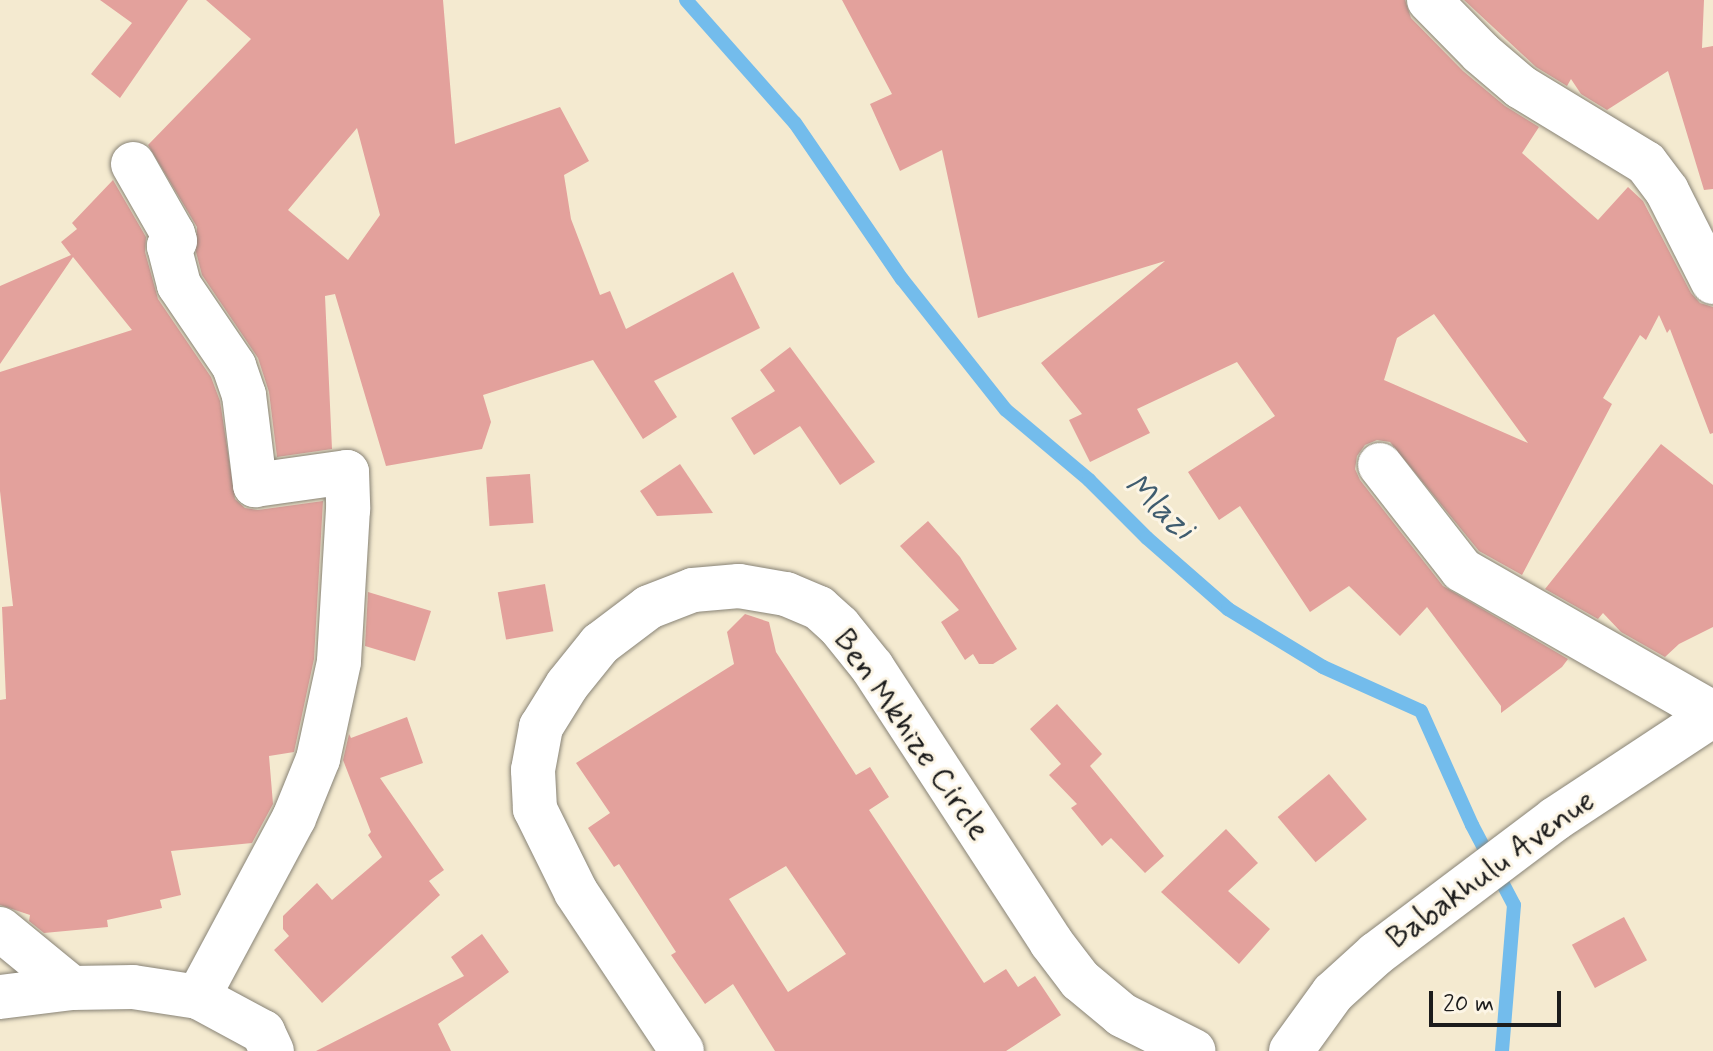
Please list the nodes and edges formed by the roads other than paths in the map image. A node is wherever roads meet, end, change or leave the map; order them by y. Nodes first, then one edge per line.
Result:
1 (1429, 0) edge
2 (133, 164) dead end
3 (1713, 282) edge
4 (1380, 465) dead end
5 (1713, 714) edge
6 (0, 929) edge
7 (72, 988) junction
8 (0, 997) edge
9 (198, 997) junction
10 (272, 1051) edge
11 (682, 1051) edge
12 (1194, 1051) edge
13 (1291, 1051) edge

1 - 3 street
2 - 9 street
4 - 5 street
5 - 13 street, Babakhulu Avenue
6 - 7 street
7 - 8 street
7 - 9 street
9 - 10 street
11 - 12 street, Ben Mkhize Circle

